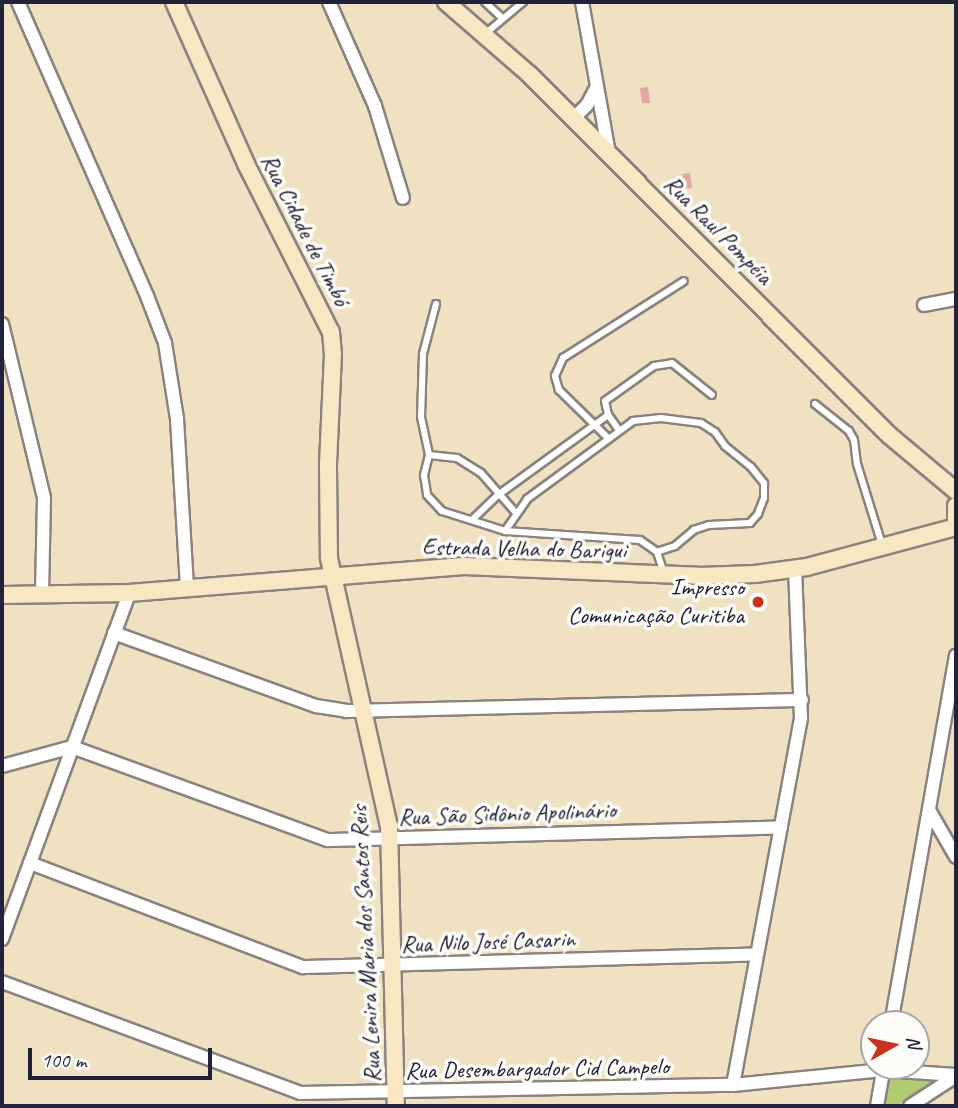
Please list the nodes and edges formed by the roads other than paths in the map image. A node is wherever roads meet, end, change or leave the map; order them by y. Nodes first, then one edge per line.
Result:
1 (18, 2) edge
2 (174, 2) edge
3 (329, 2) edge
4 (447, 2) edge
5 (485, 2) edge
6 (523, 2) edge
7 (582, 2) edge
8 (502, 18) junction
9 (485, 34) junction
10 (596, 88) junction
11 (574, 118) junction
12 (609, 153) junction
13 (403, 198) dead end
14 (684, 281) dead end
15 (956, 299) edge
16 (436, 304) dead end
17 (924, 305) dead end
18 (2, 324) edge
19 (712, 394) dead end
20 (815, 404) dead end
21 (608, 415) junction
22 (595, 425) junction
23 (620, 430) junction
24 (608, 438) junction
25 (429, 455) junction
26 (956, 491) edge
27 (498, 495) junction
28 (956, 506) edge
29 (516, 513) junction
30 (474, 518) junction
31 (956, 526) edge
32 (505, 531) junction
33 (882, 547) junction
34 (657, 552) junction
35 (795, 569) junction
36 (664, 575) junction
37 (332, 576) junction
38 (187, 589) junction
39 (129, 593) junction
40 (2, 595) edge
41 (42, 596) junction
42 (114, 633) junction
43 (956, 656) edge
44 (802, 700) junction
45 (363, 711) junction
46 (72, 747) junction
47 (2, 766) edge
48 (929, 810) junction
49 (781, 827) junction
50 (389, 839) junction
51 (956, 857) edge
52 (30, 863) junction
53 (2, 939) edge
54 (757, 954) junction
55 (393, 966) junction
56 (2, 982) edge
57 (893, 1010) edge
58 (860, 1071) edge
59 (930, 1073) edge
60 (956, 1075) edge
61 (881, 1080) edge
62 (733, 1085) junction
63 (396, 1100) edge
64 (877, 1106) edge
65 (910, 1106) edge

1 - 38 street
2 - 37 main road, Rua Cidade de Timbó
3 - 13 street
4 - 9 main road, Rua Raul Pompéia
5 - 8 lane
6 - 8 lane
7 - 10 street
8 - 9 lane
9 - 11 main road, Rua Raul Pompéia
10 - 11 street
10 - 12 street
11 - 12 main road, Rua Raul Pompéia
12 - 26 main road, Rua Raul Pompéia
14 - 22 lane
15 - 17 street
16 - 25 lane
18 - 41 street
19 - 21 lane
20 - 33 lane
21 - 22 lane
21 - 23 lane
22 - 24 lane
22 - 27 lane
23 - 24 lane
23 - 34 lane
24 - 29 lane
25 - 27 lane
25 - 30 lane
27 - 29 lane
27 - 30 lane
28 - 31 main road
29 - 32 lane
30 - 32 lane
31 - 33 main road, Estrada Velha do Barigui
32 - 34 lane
33 - 35 main road, Estrada Velha do Barigui
34 - 36 lane
35 - 36 main road, Estrada Velha do Barigui
35 - 44 street
36 - 37 main road, Estrada Velha do Barigui
37 - 38 main road, Estrada Velha do Barigui
37 - 45 main road, Rua Lenira Maria dos Santos Reis
38 - 39 main road, Estrada Velha do Barigui
39 - 41 main road, Estrada Velha do Barigui
39 - 42 street
40 - 41 main road, Estrada Velha do Barigui
42 - 45 street
42 - 46 street
43 - 48 street
44 - 45 street
44 - 49 street
45 - 50 main road, Rua Lenira Maria dos Santos Reis
46 - 47 street
46 - 50 street, Rua São Sidônio Apolinário
46 - 52 street
48 - 51 street
48 - 57 street
49 - 50 street, Rua São Sidônio Apolinário
49 - 54 street
50 - 55 main road, Rua Lenira Maria dos Santos Reis
52 - 53 street
52 - 55 street, Rua Nilo José Casarin
54 - 55 street, Rua Nilo José Casarin
54 - 62 street
55 - 63 main road, Rua Lenira Maria dos Santos Reis
56 - 63 street, Rua Desembargador Cid Campelo
58 - 62 street, Rua Desembargador Cid Campelo
59 - 60 street, Rua Desembargador Cid Campelo
60 - 65 street
61 - 64 street
62 - 63 street, Rua Desembargador Cid Campelo

